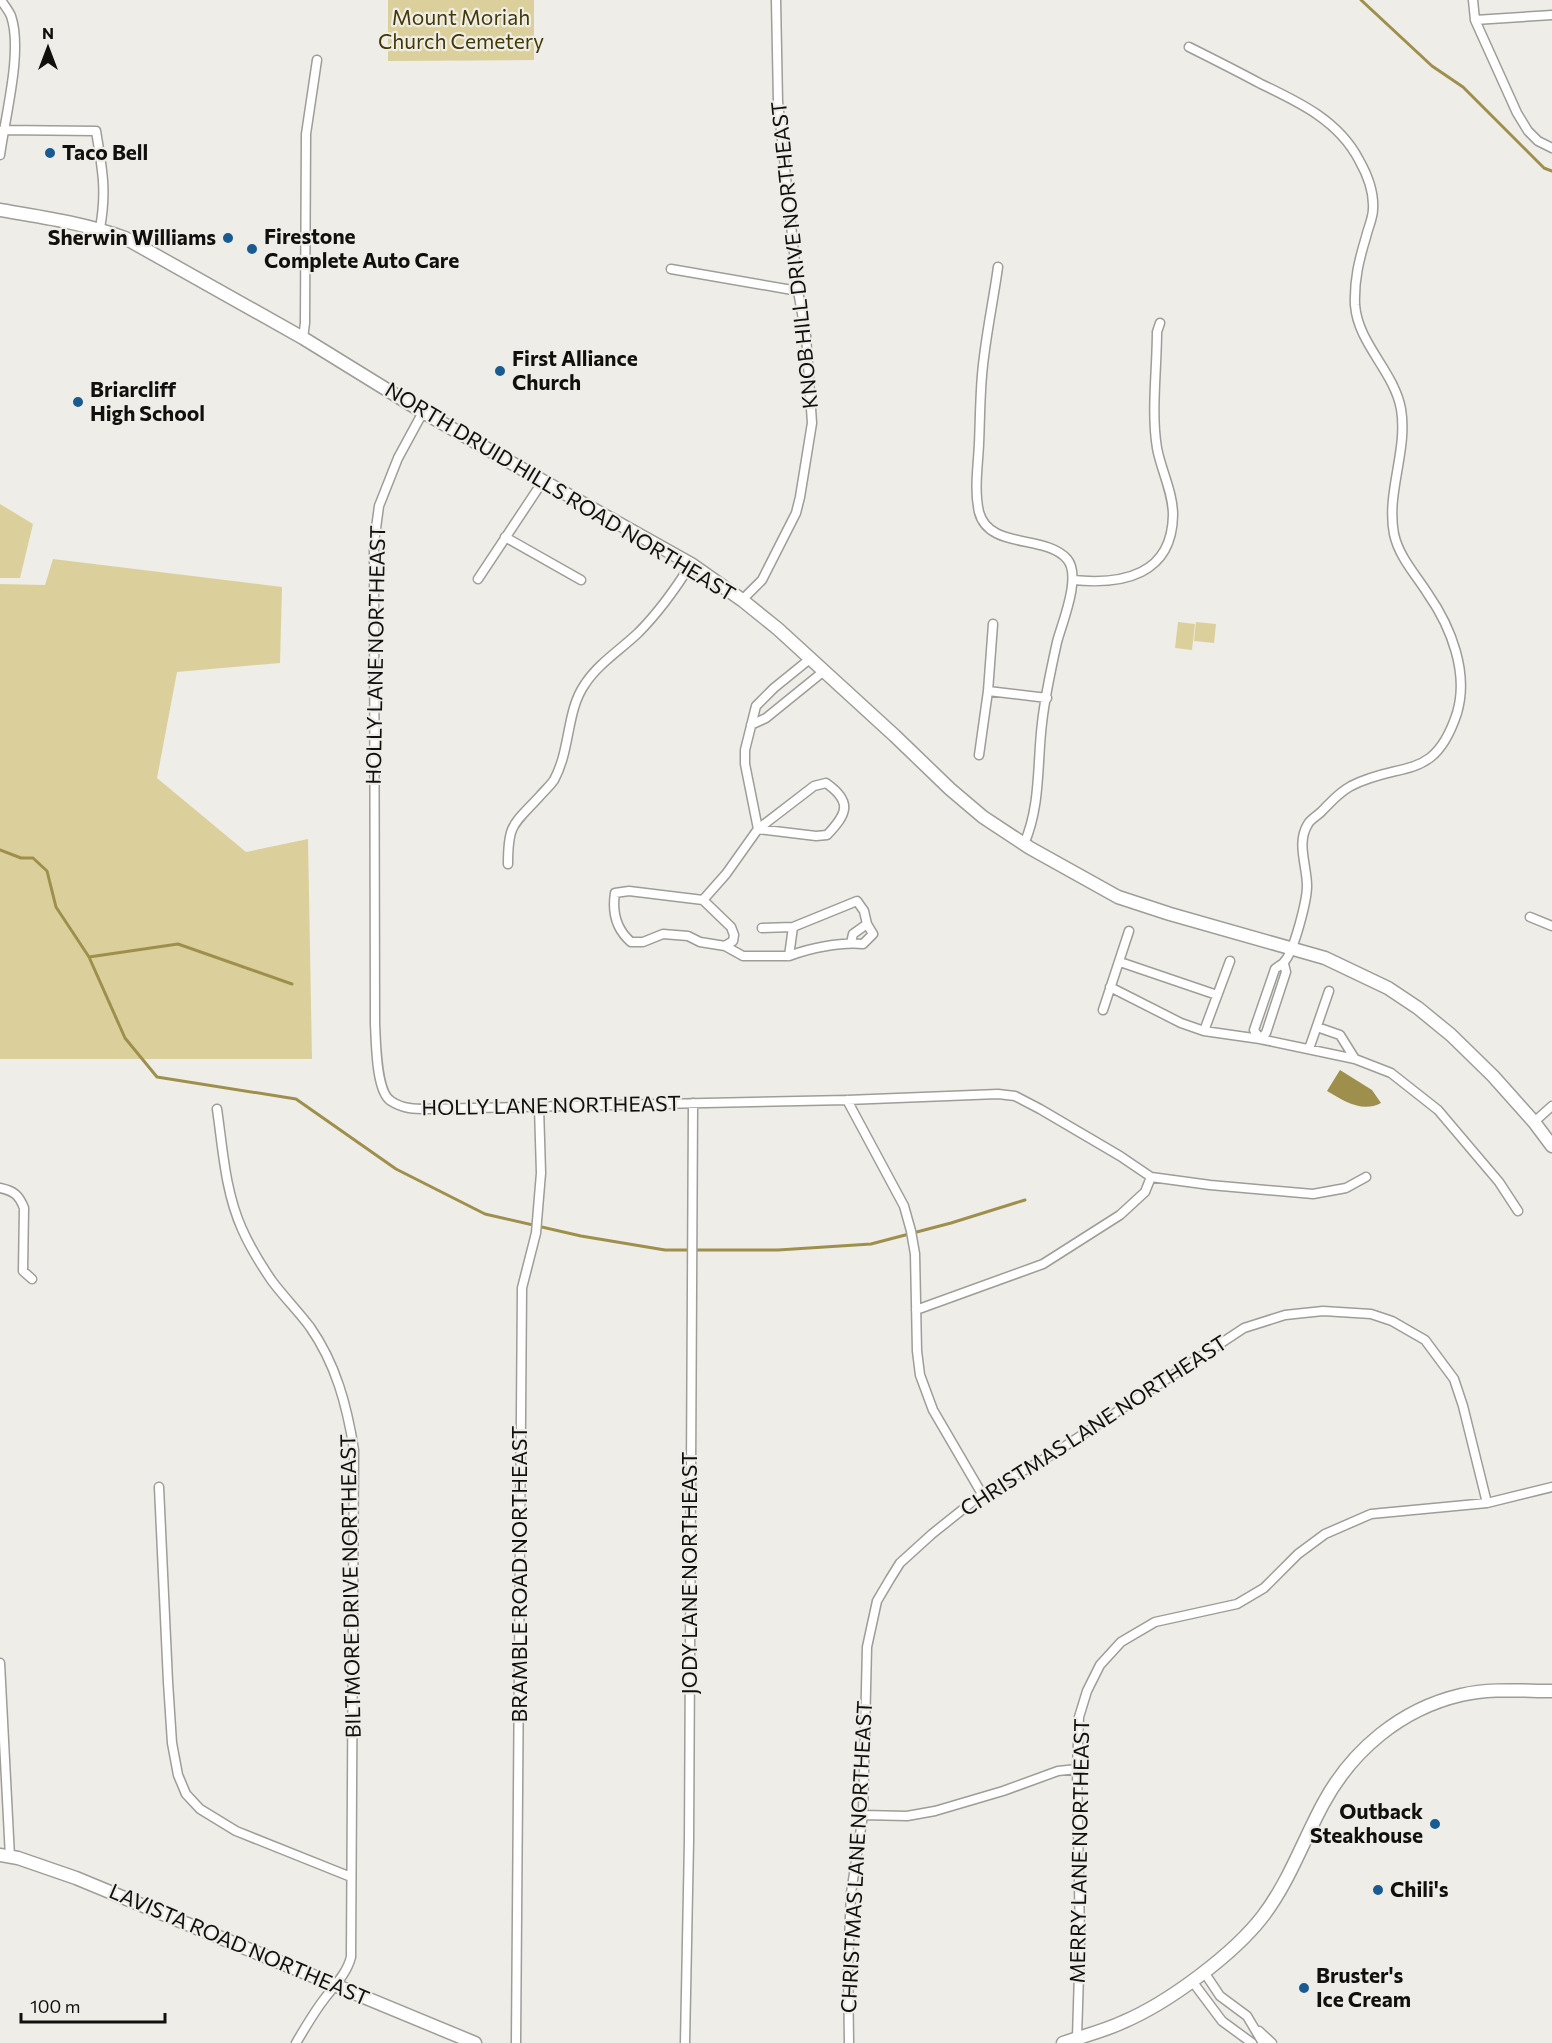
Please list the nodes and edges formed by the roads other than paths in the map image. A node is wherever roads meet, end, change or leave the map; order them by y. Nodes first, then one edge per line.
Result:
1 (1, 0) edge
2 (776, 0) edge
3 (1473, 0) edge
4 (1552, 15) edge
5 (1475, 20) junction
6 (1190, 47) dead end
7 (317, 60) dead end
8 (3, 130) junction
9 (1552, 148) edge
10 (0, 155) edge
11 (0, 210) edge
12 (100, 228) junction
13 (998, 267) dead end
14 (671, 268) dead end
15 (798, 291) junction
16 (1160, 323) dead end
17 (303, 338) junction
18 (423, 412) junction
19 (543, 481) junction
20 (506, 537) junction
21 (691, 564) junction
22 (478, 579) dead end
23 (581, 580) dead end
24 (1073, 580) junction
25 (742, 600) junction
26 (993, 624) dead end
27 (811, 658) junction
28 (824, 671) junction
29 (988, 691) junction
30 (1047, 698) junction
31 (751, 725) junction
32 (979, 755) dead end
33 (758, 829) junction
34 (1024, 844) junction
35 (508, 864) dead end
36 (703, 900) junction
37 (1530, 917) dead end
38 (867, 924) junction
39 (1552, 926) edge
40 (793, 927) junction
41 (762, 928) dead end
42 (1129, 931) dead end
43 (851, 943) junction
44 (724, 946) junction
45 (1293, 948) junction
46 (789, 956) junction
47 (1230, 961) dead end
48 (1120, 962) junction
49 (1284, 964) junction
50 (1110, 987) junction
51 (1329, 991) dead end
52 (1217, 995) junction
53 (1265, 998) junction
54 (1276, 1002) junction
55 (1102, 1010) dead end
56 (1317, 1028) junction
57 (1204, 1031) junction
58 (1260, 1040) junction
59 (1309, 1049) junction
60 (1355, 1059) junction
61 (847, 1100) junction
62 (693, 1103) junction
63 (539, 1107) junction
64 (1552, 1107) edge
65 (218, 1109) dead end
66 (1534, 1122) junction
67 (1552, 1146) edge
68 (1151, 1177) junction
69 (1366, 1177) dead end
70 (0, 1188) edge
71 (1518, 1211) dead end
72 (32, 1279) dead end
73 (916, 1310) junction
74 (159, 1487) dead end
75 (1552, 1487) edge
76 (982, 1494) junction
77 (1487, 1503) junction
78 (0, 1663) edge
79 (1552, 1690) edge
80 (1077, 1769) junction
81 (863, 1815) junction
82 (5, 1856) edge
83 (351, 1877) junction
84 (1204, 1972) junction
85 (1192, 1981) junction
86 (335, 1986) junction
87 (1253, 2026) junction
88 (1077, 2038) junction
89 (296, 2043) edge
90 (475, 2043) edge
91 (516, 2043) edge
92 (685, 2043) edge
93 (849, 2043) edge
94 (1063, 2043) edge
95 (1252, 2043) edge
96 (1263, 2043) edge
97 (1272, 2043) edge

1 - 8 street
2 - 15 street, KNOB HILL DRIVE NORTHEAST
3 - 5 street
4 - 5 street
5 - 9 street
6 - 45 street
7 - 17 street
8 - 10 street
8 - 12 street
11 - 12 main road, NORTH DRUID HILLS ROAD NORTHEAST
12 - 17 main road, NORTH DRUID HILLS ROAD NORTHEAST
13 - 24 street
14 - 15 street
15 - 25 street, KNOB HILL DRIVE NORTHEAST
16 - 24 street
17 - 18 main road, NORTH DRUID HILLS ROAD NORTHEAST
18 - 19 main road, NORTH DRUID HILLS ROAD NORTHEAST
18 - 63 street, HOLLY LANE NORTHEAST
19 - 20 street
19 - 21 main road, NORTH DRUID HILLS ROAD NORTHEAST
20 - 22 street
20 - 23 street
21 - 25 main road, NORTH DRUID HILLS ROAD NORTHEAST
21 - 35 street
24 - 30 street
25 - 27 main road, NORTH DRUID HILLS ROAD NORTHEAST
26 - 29 street
27 - 28 main road, NORTH DRUID HILLS ROAD NORTHEAST
27 - 31 street
28 - 31 street
28 - 34 main road, NORTH DRUID HILLS ROAD NORTHEAST
29 - 30 street
29 - 32 street
30 - 34 street
31 - 33 street
33 - 33 street
33 - 36 street
34 - 45 main road, NORTH DRUID HILLS ROAD NORTHEAST
36 - 44 street
36 - 44 street
37 - 39 street
38 - 40 street
38 - 43 street
38 - 43 street
40 - 41 street
40 - 46 street
42 - 48 street
43 - 46 street
44 - 46 street
45 - 49 street
45 - 66 main road, NORTH DRUID HILLS ROAD NORTHEAST
47 - 52 street
48 - 50 street
48 - 52 street
49 - 53 street
49 - 54 street
50 - 55 street
50 - 57 street
51 - 56 street
52 - 57 street
53 - 54 street
53 - 58 street
54 - 58 street
56 - 59 street
56 - 60 street
57 - 58 street
58 - 59 street
59 - 60 street
60 - 71 street
61 - 62 street, HOLLY LANE NORTHEAST
61 - 68 street, HOLLY LANE NORTHEAST
61 - 73 street
62 - 63 street, HOLLY LANE NORTHEAST
62 - 92 street, JODY LANE NORTHEAST
63 - 91 street, BRAMBLE ROAD NORTHEAST
64 - 66 street
65 - 83 street, BILTMORE DRIVE NORTHEAST
66 - 67 main road, NORTH DRUID HILLS ROAD NORTHEAST
68 - 69 street
68 - 73 street
70 - 72 street
73 - 76 street
74 - 83 street
75 - 77 street, MERRY LANE NORTHEAST
76 - 77 street, CHRISTMAS LANE NORTHEAST
76 - 81 street, CHRISTMAS LANE NORTHEAST
77 - 80 street, MERRY LANE NORTHEAST
78 - 82 street
79 - 84 main road
80 - 81 street
80 - 88 street, MERRY LANE NORTHEAST
81 - 93 street, CHRISTMAS LANE NORTHEAST
82 - 86 main road, LAVISTA ROAD NORTHEAST
83 - 86 street, BILTMORE DRIVE NORTHEAST
84 - 85 main road
84 - 87 street
85 - 88 main road
85 - 95 street
86 - 89 street, BILTMORE DRIVE NORTHEAST
86 - 90 main road, LAVISTA ROAD NORTHEAST
87 - 96 street
87 - 97 street
88 - 94 main road

